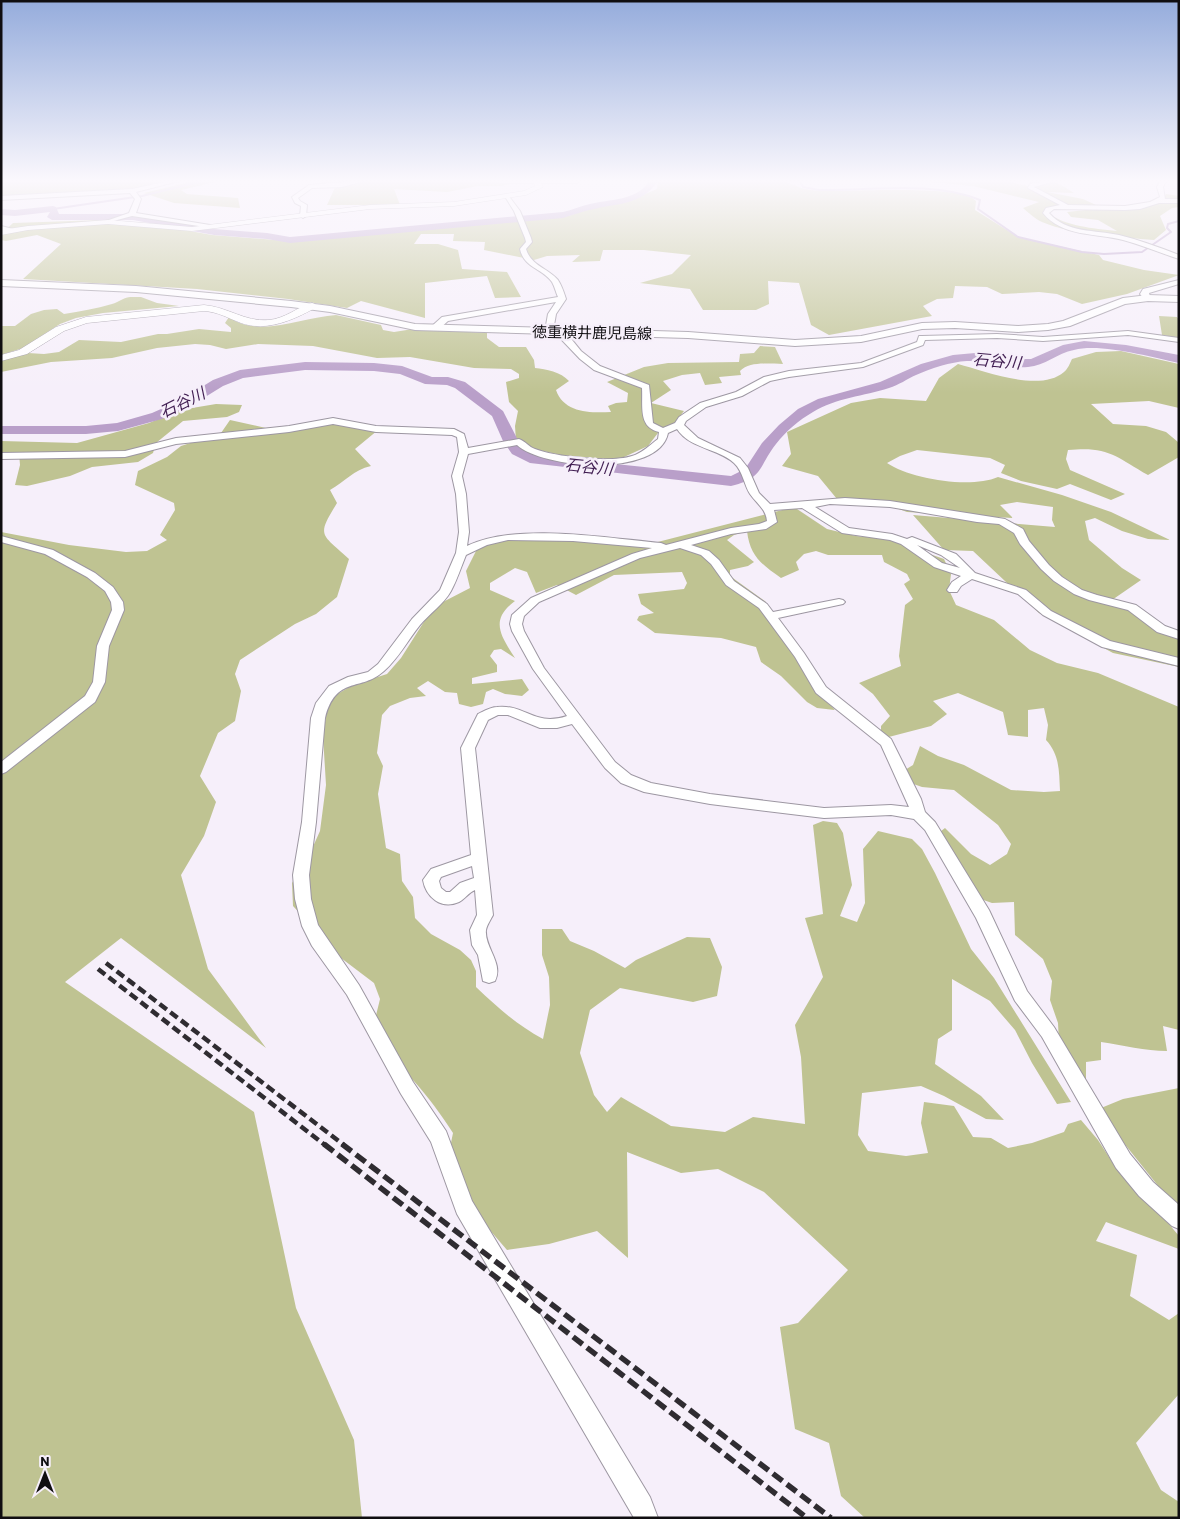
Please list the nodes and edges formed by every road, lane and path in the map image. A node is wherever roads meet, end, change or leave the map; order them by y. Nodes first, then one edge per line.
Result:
1 (524, 252) edge
2 (1165, 252) edge
3 (1179, 257) edge
4 (1179, 282) edge
5 (1, 283) edge
6 (1148, 298) junction
7 (562, 299) junction
8 (1179, 299) edge
9 (312, 306) junction
10 (910, 327) junction
11 (435, 328) junction
12 (549, 331) junction
13 (561, 332) junction
14 (922, 338) junction
15 (1179, 340) edge
16 (1, 358) edge
17 (679, 425) junction
18 (664, 432) junction
19 (464, 452) junction
20 (47, 454) junction
21 (1, 456) edge
22 (1, 466) edge
23 (809, 505) junction
24 (768, 506) junction
25 (1, 539) edge
26 (682, 545) junction
27 (666, 547) junction
28 (461, 552) junction
29 (971, 575) junction
30 (953, 590) dead end
31 (838, 602) dead end
32 (771, 616) junction
33 (1179, 635) edge
34 (1179, 662) edge
35 (575, 718) junction
36 (1, 769) edge
37 (918, 814) junction
38 (480, 858) junction
39 (482, 882) junction
40 (489, 976) dead end
41 (1179, 1218) edge
42 (646, 1518) edge

1 - 7 street
2 - 3 street
4 - 6 street
5 - 9 main road, 徳重横井鹿児島線
6 - 8 main road, 徳重横井鹿児島線
6 - 10 main road, 徳重横井鹿児島線
7 - 11 street
7 - 12 street
9 - 11 main road, 徳重横井鹿児島線
9 - 16 street
10 - 13 main road, 徳重横井鹿児島線
10 - 14 street
11 - 12 main road, 徳重横井鹿児島線
12 - 13 main road, 徳重横井鹿児島線
13 - 18 street
14 - 15 street
14 - 17 street
17 - 18 street
17 - 24 street
18 - 19 street
19 - 20 street
19 - 28 street
20 - 21 street
20 - 22 street
23 - 24 street
23 - 29 street
23 - 33 street
24 - 26 street
25 - 36 street
26 - 27 street
26 - 32 street
27 - 28 street
27 - 35 street
28 - 42 street
29 - 30 street
29 - 34 street
31 - 32 street
32 - 37 street
35 - 37 street
35 - 38 street
37 - 41 street
38 - 39 street
38 - 39 street
39 - 40 street

